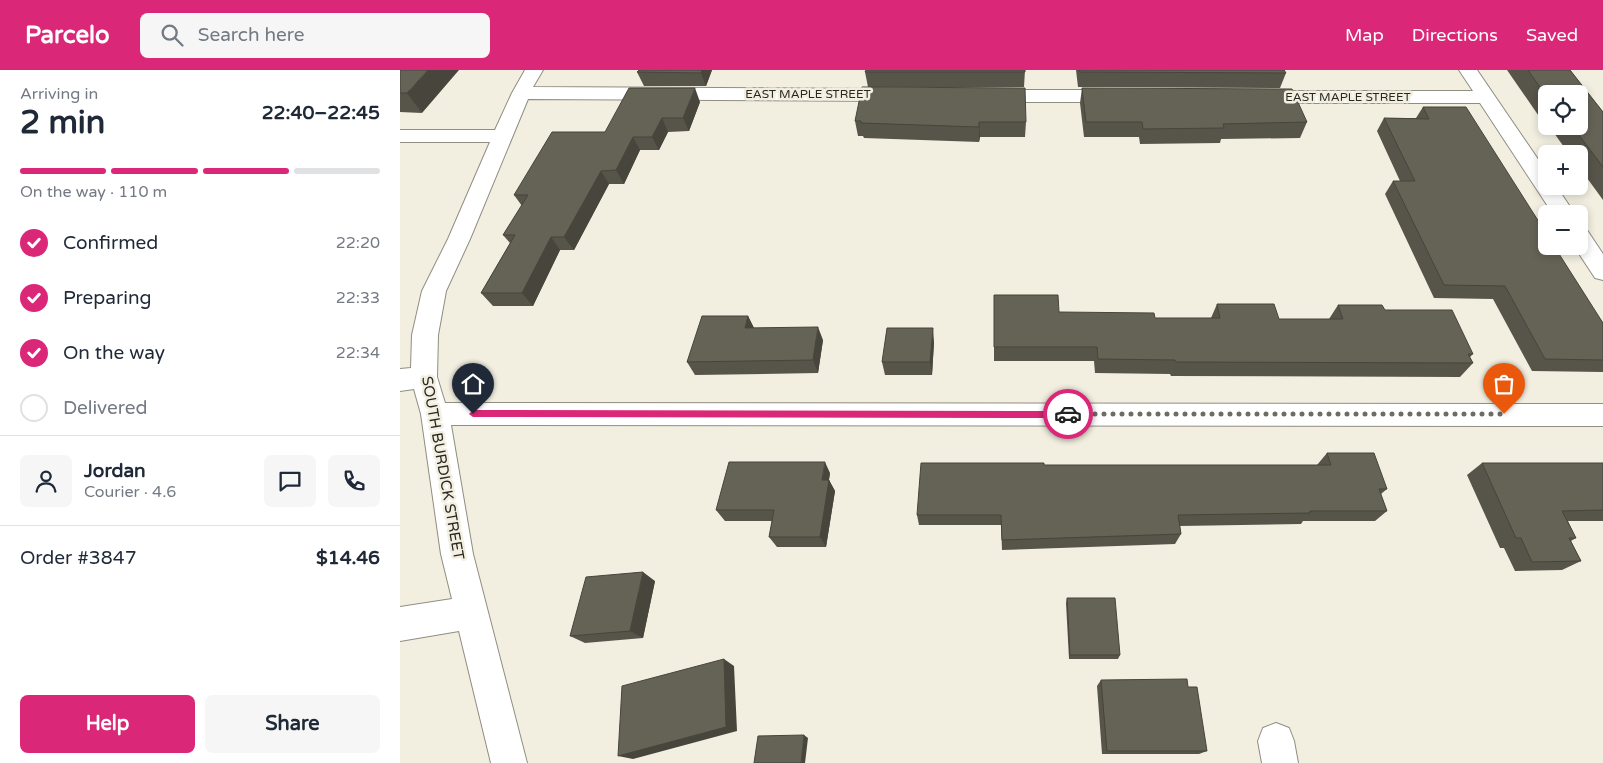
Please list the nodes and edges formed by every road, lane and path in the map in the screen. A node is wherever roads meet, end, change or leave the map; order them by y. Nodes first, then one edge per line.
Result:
1 (1468, 70) edge
2 (527, 81) edge
3 (911, 95) edge
4 (970, 95) edge
5 (1132, 97) edge
6 (1241, 97) edge
7 (1486, 97) junction
8 (400, 136) edge
9 (502, 136) junction
10 (1558, 205) edge
11 (1588, 250) edge
12 (1603, 272) edge
13 (412, 378) edge
14 (434, 414) junction
15 (1603, 414) edge
16 (472, 612) junction
17 (400, 624) edge
18 (509, 763) edge

1 - 7 street
2 - 3 street, EAST MAPLE STREET
2 - 9 street, SOUTH BURDICK STREET
4 - 5 street
6 - 7 street, EAST MAPLE STREET
7 - 10 street
8 - 9 street
9 - 13 street, SOUTH BURDICK STREET
11 - 12 street
13 - 14 street, SOUTH BURDICK STREET
14 - 15 street
14 - 16 street, SOUTH BURDICK STREET
16 - 17 street
16 - 18 street, SOUTH BURDICK STREET

